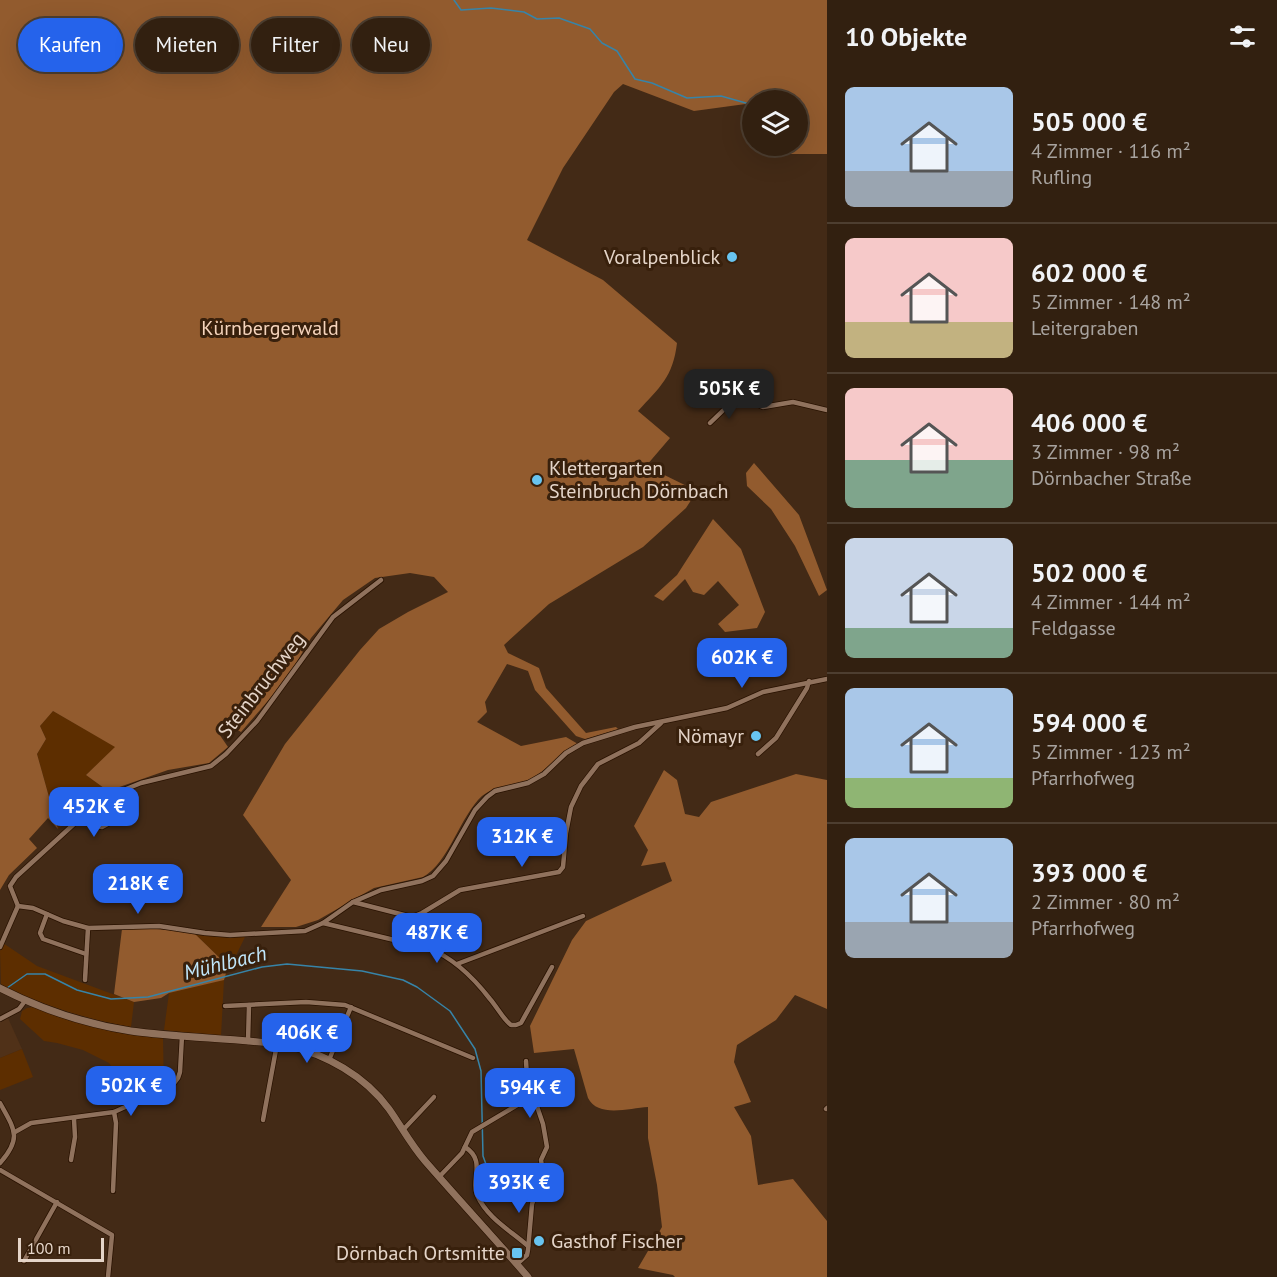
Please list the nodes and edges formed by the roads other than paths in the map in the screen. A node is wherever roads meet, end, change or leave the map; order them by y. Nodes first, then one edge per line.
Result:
1 (827, 410) edge
2 (710, 423) dead end
3 (381, 580) dead end
4 (827, 679) edge
5 (809, 681) junction
6 (661, 723) junction
7 (758, 754) dead end
8 (86, 813) junction
9 (113, 821) dead end
10 (353, 902) junction
11 (18, 906) junction
12 (47, 914) junction
13 (583, 916) dead end
14 (323, 922) junction
15 (88, 928) junction
16 (0, 947) edge
17 (86, 954) junction
18 (457, 964) junction
19 (552, 967) dead end
20 (85, 980) dead end
21 (0, 988) edge
22 (25, 1001) junction
23 (249, 1005) junction
24 (225, 1006) dead end
25 (351, 1007) junction
26 (0, 1019) edge
27 (182, 1036) junction
28 (248, 1041) junction
29 (277, 1044) junction
30 (473, 1058) dead end
31 (329, 1060) junction
32 (526, 1061) dead end
33 (534, 1095) junction
34 (434, 1097) dead end
35 (0, 1103) edge
36 (114, 1112) junction
37 (74, 1119) junction
38 (263, 1120) dead end
39 (403, 1130) junction
40 (15, 1132) junction
41 (465, 1148) junction
42 (71, 1160) dead end
43 (0, 1163) edge
44 (0, 1170) edge
45 (439, 1177) junction
46 (113, 1191) dead end
47 (57, 1202) junction
48 (528, 1246) junction
49 (24, 1262) dead end
50 (517, 1264) junction
51 (108, 1277) edge
52 (528, 1277) edge

1 - 2 street
3 - 8 street, Steinbruchweg
4 - 5 street
5 - 6 street
5 - 7 street
6 - 10 street
6 - 10 street
8 - 9 street
8 - 11 street, Steinbruchweg
10 - 14 street
11 - 12 street
11 - 16 street
12 - 15 street
12 - 17 street
13 - 18 street
14 - 15 street
14 - 18 street
15 - 17 street
17 - 20 street
18 - 19 street
21 - 22 street
22 - 26 street
22 - 27 street
23 - 24 street
23 - 25 street
23 - 28 street
25 - 30 street
25 - 31 street
27 - 28 street
27 - 36 street
28 - 29 street
29 - 31 street
29 - 38 street
31 - 39 street
32 - 33 street
33 - 41 street
33 - 48 street
34 - 39 street
35 - 40 street
36 - 37 street
36 - 46 street
37 - 40 street
37 - 42 street
39 - 45 street
40 - 43 street
41 - 45 street
41 - 48 street
44 - 47 street
45 - 50 street
47 - 49 street
47 - 51 street
48 - 50 street
50 - 52 street

